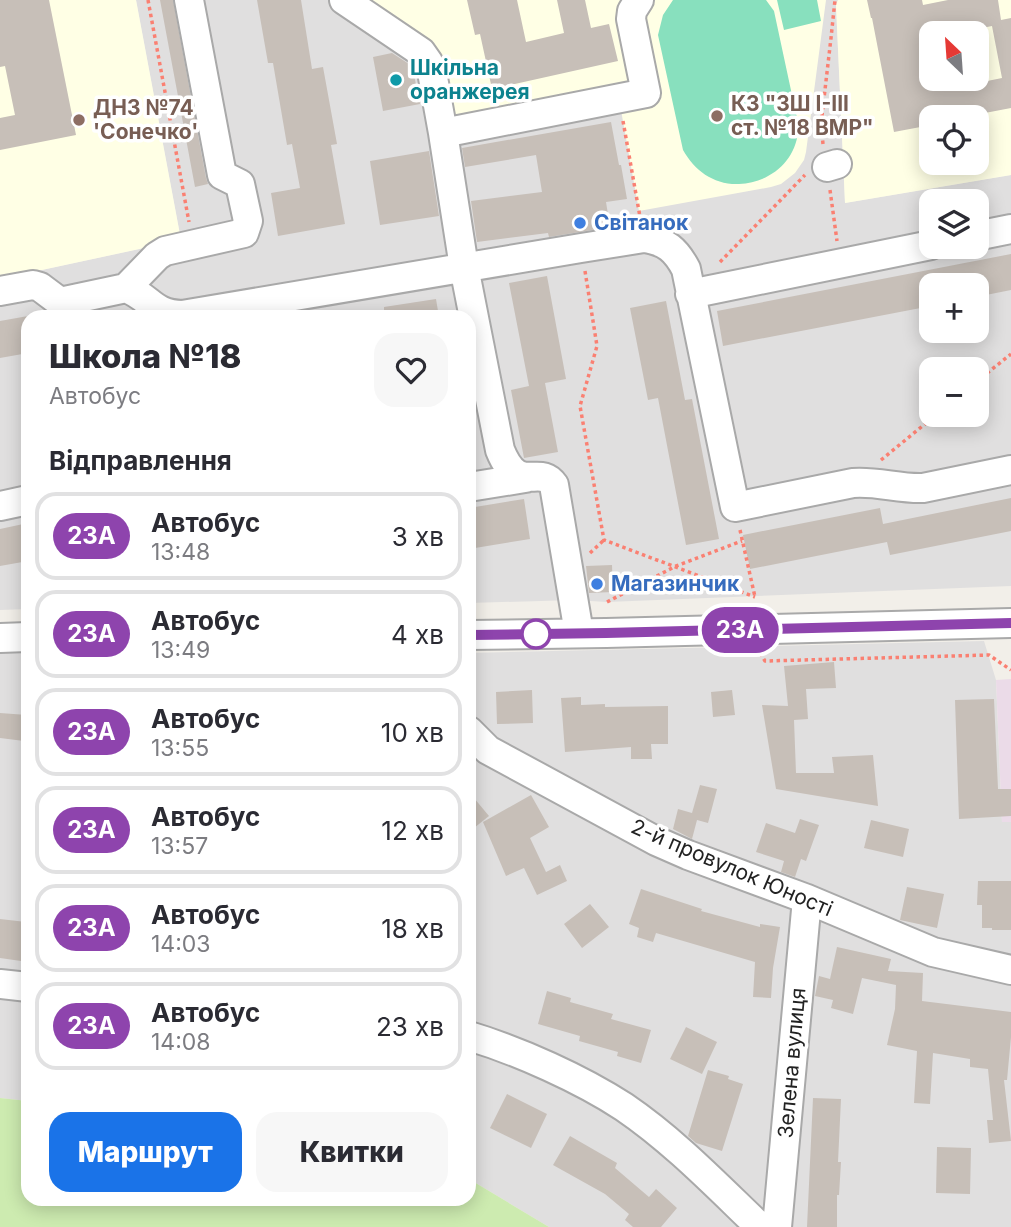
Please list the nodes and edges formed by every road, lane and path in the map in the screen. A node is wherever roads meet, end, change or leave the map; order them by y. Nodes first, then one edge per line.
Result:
1 (148, 0) edge
2 (189, 0) edge
3 (345, 0) edge
4 (639, 0) edge
5 (835, 0) edge
6 (619, 99) junction
7 (443, 132) junction
8 (832, 165) junction
9 (1011, 229) edge
10 (989, 233) edge
11 (644, 238) junction
12 (193, 245) junction
13 (919, 247) edge
14 (581, 248) junction
15 (841, 263) junction
16 (719, 264) dead end
17 (464, 267) junction
18 (0, 291) edge
19 (690, 294) junction
20 (137, 300) edge
21 (62, 309) edge
22 (159, 310) edge
23 (206, 310) edge
24 (472, 310) edge
25 (476, 328) edge
26 (1011, 354) edge
27 (989, 372) edge
28 (921, 427) edge
29 (1011, 470) edge
30 (525, 478) junction
31 (853, 483) junction
32 (476, 486) edge
33 (21, 502) edge
34 (0, 506) edge
35 (736, 507) junction
36 (742, 541) junction
37 (676, 566) junction
38 (607, 602) dead end
39 (1011, 623) edge
40 (579, 633) junction
41 (476, 635) edge
42 (21, 637) edge
43 (0, 638) edge
44 (476, 737) edge
45 (807, 900) junction
46 (1011, 970) edge
47 (476, 1039) edge
48 (760, 1227) edge
49 (777, 1227) edge

1 - 12 path
2 - 12 street
3 - 7 street
4 - 6 street
5 - 8 path
6 - 7 street
6 - 11 path
7 - 17 street
8 - 15 path
8 - 16 path
9 - 10 street
11 - 14 street
11 - 19 street
12 - 20 street
13 - 15 street
14 - 17 street
14 - 37 path
15 - 19 street
17 - 23 street
17 - 24 street
18 - 21 street
19 - 35 street
20 - 21 street
20 - 22 street
25 - 30 street
26 - 27 path
28 - 31 path
29 - 31 street
30 - 32 street
30 - 40 street
31 - 35 street
33 - 34 street
35 - 36 path
36 - 37 path
36 - 37 path
37 - 38 path
39 - 40 street
40 - 41 street
42 - 43 street
44 - 45 street, 2-й провулок Юності
45 - 46 street, 2-й провулок Юності
45 - 49 street, Зелена вулиця
47 - 48 street

